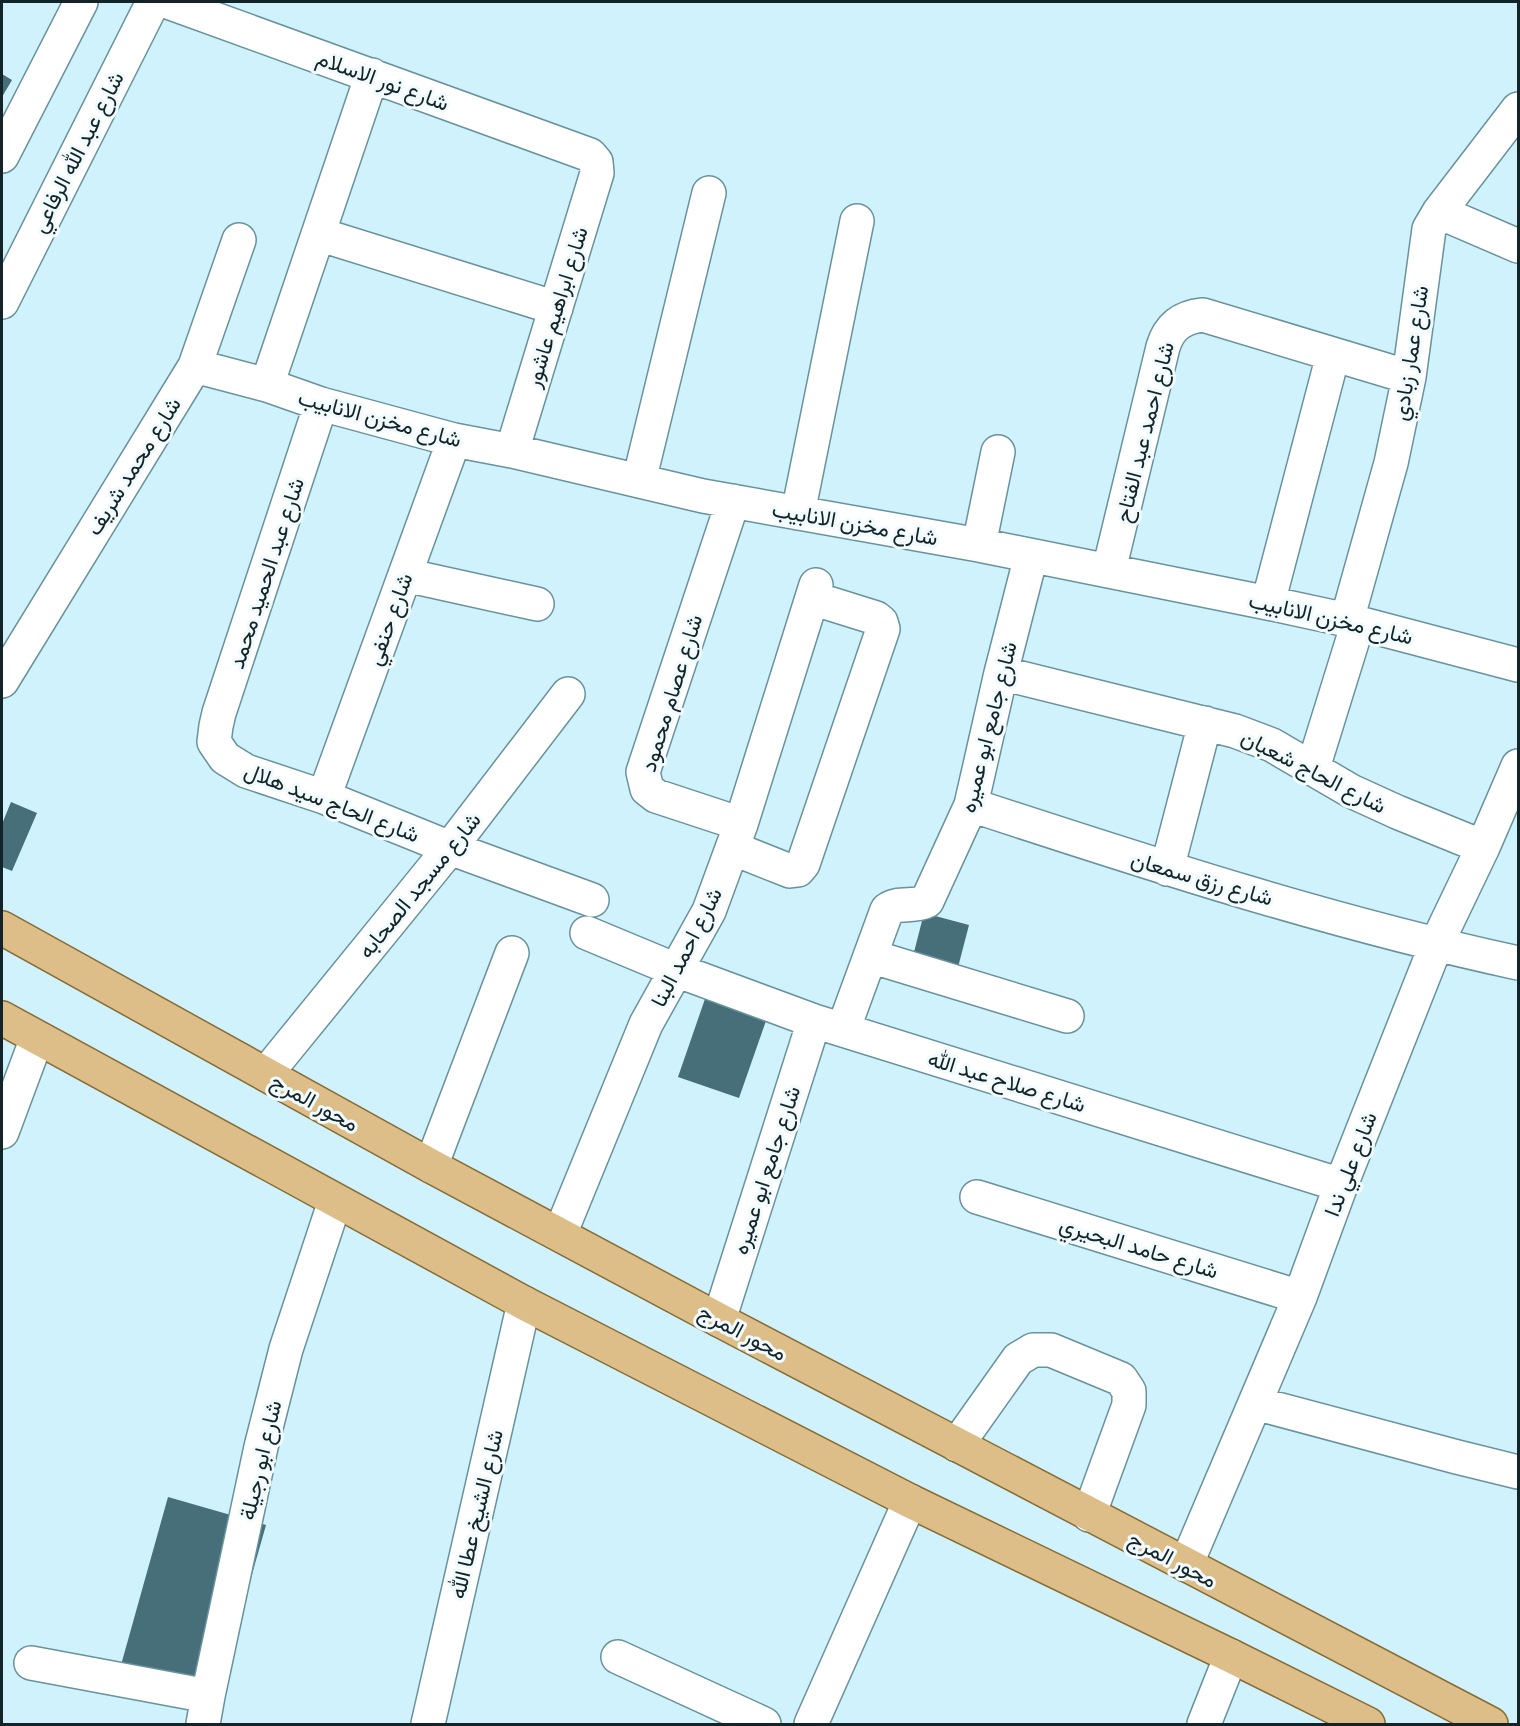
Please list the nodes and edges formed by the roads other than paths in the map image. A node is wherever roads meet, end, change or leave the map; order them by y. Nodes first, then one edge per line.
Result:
1 (81, 2) edge
2 (153, 2) edge
3 (168, 2) edge
4 (372, 75) junction
5 (1518, 108) edge
6 (2, 156) edge
7 (596, 162) joint
8 (709, 193) dead end
9 (1439, 212) junction
10 (857, 221) dead end
11 (318, 234) junction
12 (239, 240) dead end
13 (1518, 246) edge
14 (2, 302) edge
15 (556, 308) junction
16 (1333, 355) junction
17 (195, 366) junction
18 (1409, 377) junction
19 (267, 386) junction
20 (321, 404) junction
21 (454, 440) junction
22 (512, 451) junction
23 (998, 452) dead end
24 (639, 481) junction
25 (733, 501) junction
26 (798, 513) junction
27 (979, 545) junction
28 (1031, 556) junction
29 (1109, 570) junction
30 (405, 575) junction
31 (814, 592) joint
32 (1268, 603) junction
33 (537, 604) dead end
34 (1352, 622) junction
35 (1518, 664) edge
36 (1001, 673) junction
37 (2, 681) edge
38 (568, 694) dead end
39 (1205, 723) junction
40 (214, 742) joint
41 (1518, 766) edge
42 (1313, 768) junction
43 (324, 797) junction
44 (971, 805) junction
45 (737, 836) junction
46 (1483, 847) junction
47 (450, 848) junction
48 (1167, 869) junction
49 (592, 900) dead end
50 (2, 928) edge
51 (587, 933) dead end
52 (1436, 945) junction
53 (512, 953) dead end
54 (870, 956) junction
55 (1518, 963) edge
56 (676, 970) junction
57 (1067, 1016) dead end
58 (2, 1018) edge
59 (828, 1026) junction
60 (37, 1038) junction
61 (266, 1074) junction
62 (2, 1132) edge
63 (431, 1166) junction
64 (1341, 1185) junction
65 (977, 1197) dead end
66 (335, 1201) junction
67 (560, 1234) junction
68 (1300, 1297) junction
69 (524, 1303) junction
70 (719, 1320) junction
71 (1255, 1403) junction
72 (957, 1445) junction
73 (1518, 1472) edge
74 (910, 1501) junction
75 (1089, 1515) junction
76 (1186, 1565) junction
77 (1231, 1656) junction
78 (618, 1657) dead end
79 (31, 1664) dead end
80 (206, 1710) edge
81 (428, 1725) edge
82 (764, 1725) edge
83 (811, 1725) edge
84 (1204, 1725) edge
85 (1368, 1725) edge
86 (1491, 1725) edge

1 - 6 street
2 - 14 street, شارع عبد الله الرفاعي
3 - 4 street, شارع نور الاسلام
4 - 7 street, شارع نور الاسلام
4 - 11 street
5 - 9 street, شارع عمار زبادي
7 - 15 street, شارع ابراهيم عاشور
8 - 24 street
9 - 13 street
9 - 18 street, شارع عمار زبادي
10 - 26 street
11 - 15 street
11 - 19 street
12 - 17 street, شارع محمد شريف
15 - 22 street, شارع ابراهيم عاشور
16 - 18 street, شارع احمد عبد الفتاح
16 - 29 street, شارع احمد عبد الفتاح
16 - 32 street
17 - 19 street, شارع مخزن الانابيب
17 - 37 street, شارع محمد شريف
18 - 34 street, شارع عمار زبادي
19 - 20 street, شارع مخزن الانابيب
20 - 21 street, شارع مخزن الانابيب
20 - 40 street, شارع عبد الحميد محمد
21 - 22 street, شارع مخزن الانابيب
21 - 30 street, شارع حنفي
22 - 24 street, شارع مخزن الانابيب
23 - 27 street
24 - 25 street, شارع مخزن الانابيب
25 - 26 street, شارع مخزن الانابيب
25 - 45 street, شارع عصام محمود
26 - 27 street, شارع مخزن الانابيب
27 - 28 street, شارع مخزن الانابيب
28 - 29 street, شارع مخزن الانابيب
28 - 36 street, شارع جامع ابو عميره
29 - 32 street, شارع مخزن الانابيب
30 - 33 street
30 - 43 street, شارع حنفي
31 - 45 street, شارع احمد البنا
31 - 45 street, شارع عصام محمود
32 - 34 street, شارع مخزن الانابيب
34 - 35 street, شارع مخزن الانابيب
34 - 42 street, شارع عمار زبادي
36 - 39 street, شارع الحاج شعبان
36 - 44 street, شارع جامع ابو عميره
38 - 47 street, شارع مسجد الصحابه
39 - 42 street, شارع الحاج شعبان
39 - 48 street
40 - 43 street, شارع الحاج سيد هلال
41 - 46 street, شارع علي ندا
42 - 46 street, شارع الحاج شعبان
43 - 47 street, شارع الحاج سيد هلال
44 - 48 street, شارع رزق سمعان
44 - 54 street, شارع جامع ابو عميره
45 - 56 street, شارع احمد البنا
46 - 52 street, شارع علي ندا
47 - 49 street, شارع الحاج سيد هلال
47 - 61 street, شارع مسجد الصحابه
48 - 52 street, شارع رزق سمعان
50 - 61 main road, محور المرج
51 - 56 street, شارع صلاح عبد الله
52 - 55 street, شارع رزق سمعان
52 - 64 street, شارع علي ندا
53 - 63 street
54 - 57 street
54 - 59 street, شارع جامع ابو عميره
56 - 59 street, شارع صلاح عبد الله
56 - 67 street, شارع احمد البنا
58 - 60 main road
59 - 64 street, شارع صلاح عبد الله
59 - 70 street, شارع جامع ابو عميره
60 - 62 street
60 - 66 main road
61 - 63 main road, محور المرج
63 - 67 main road, محور المرج
64 - 68 street, شارع علي ندا
65 - 68 street, شارع حامد البحيري
66 - 69 main road
66 - 80 street, شارع ابو رجيلة
67 - 70 main road, محور المرج
68 - 71 street, شارع علي ندا
69 - 74 main road
69 - 81 street, شارع الشيخ عطا الله
70 - 72 main road, محور المرج
71 - 73 street
71 - 76 street, شارع علي ندا
72 - 75 main road, محور المرج
72 - 75 street
74 - 77 main road
74 - 83 street
75 - 76 main road, محور المرج
76 - 86 main road, محور المرج
77 - 84 street
77 - 85 main road
78 - 82 street
79 - 80 street

